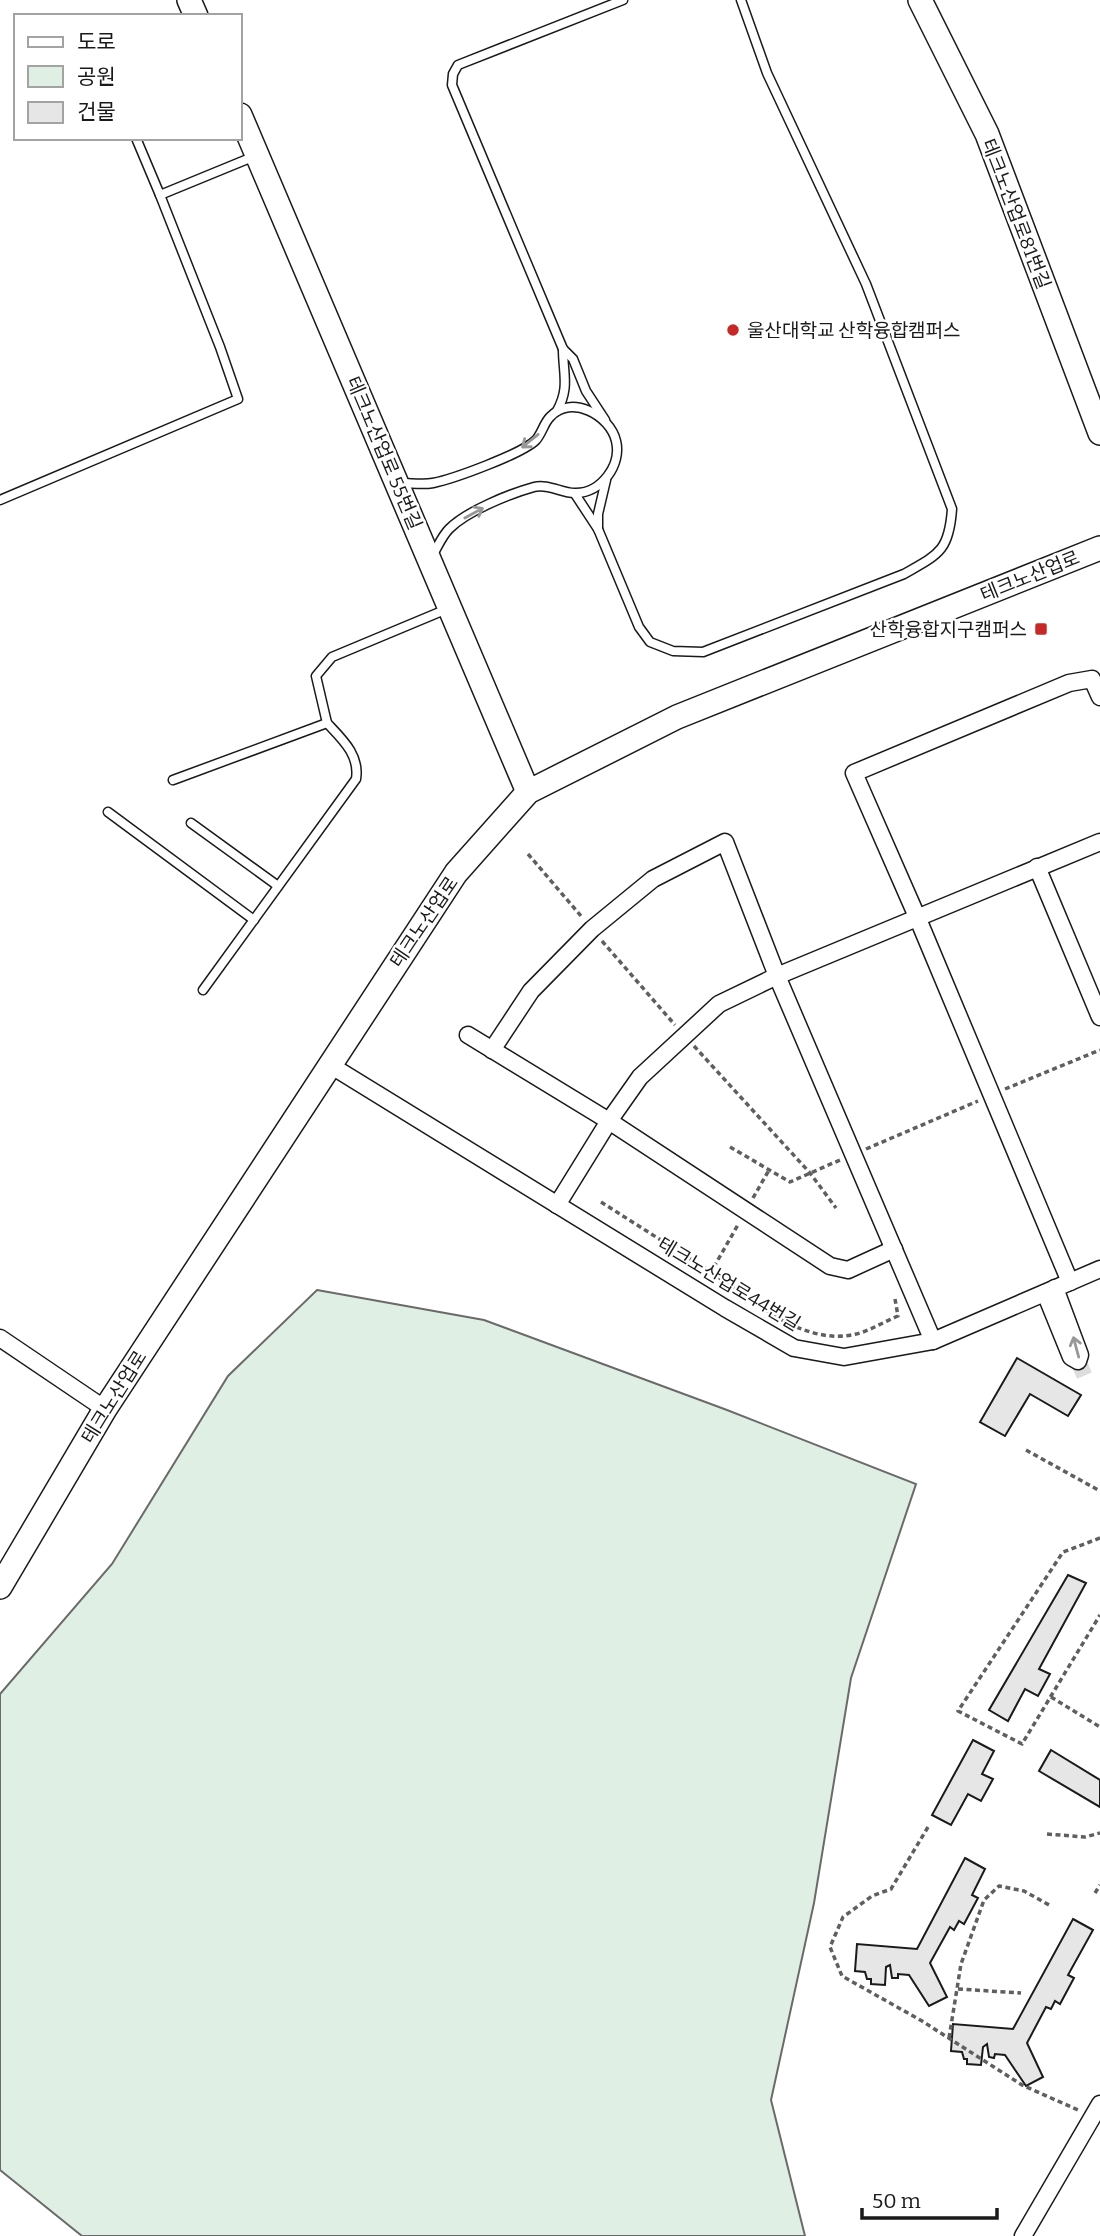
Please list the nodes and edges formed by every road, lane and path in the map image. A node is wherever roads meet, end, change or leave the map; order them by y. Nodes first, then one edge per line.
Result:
1 (623, 0) edge
2 (741, 0) edge
3 (920, 0) edge
4 (242, 119) edge
5 (137, 140) edge
6 (258, 155) junction
7 (159, 195) junction
8 (563, 349) junction
9 (556, 413) junction
10 (605, 419) junction
11 (1100, 433) edge
12 (606, 480) junction
13 (397, 483) junction
14 (575, 494) junction
15 (0, 500) edge
16 (598, 529) junction
17 (1100, 548) edge
18 (428, 562) junction
19 (450, 608) junction
20 (1100, 697) edge
21 (327, 723) junction
22 (173, 780) dead end
23 (528, 792) junction
24 (108, 812) dead end
25 (191, 823) dead end
26 (1100, 842) edge
27 (528, 854) dead end
28 (1037, 867) junction
29 (278, 886) junction
30 (918, 919) junction
31 (254, 920) junction
32 (592, 929) junction
33 (777, 976) junction
34 (203, 990) dead end
35 (1100, 1017) edge
36 (468, 1035) dead end
37 (684, 1036) junction
38 (492, 1050) junction
39 (1100, 1050) edge
40 (330, 1065) junction
41 (991, 1095) junction
42 (609, 1121) junction
43 (730, 1147) dead end
44 (853, 1154) junction
45 (810, 1173) junction
46 (601, 1202) dead end
47 (557, 1205) junction
48 (836, 1208) dead end
49 (740, 1221) dead end
50 (894, 1249) junction
51 (1100, 1269) edge
52 (711, 1272) junction
53 (1057, 1288) junction
54 (892, 1291) dead end
55 (0, 1338) edge
56 (933, 1341) junction
57 (105, 1409) junction
58 (1026, 1450) dead end
59 (1100, 1490) edge
60 (1100, 1538) edge
61 (0, 1587) edge
62 (1100, 1615) edge
63 (1051, 1697) junction
64 (1100, 1727) edge
65 (928, 1827) dead end
66 (1047, 1833) dead end
67 (1100, 1833) edge
68 (1100, 1885) edge
69 (1095, 1893) dead end
70 (1051, 1906) dead end
71 (958, 1989) junction
72 (1021, 1993) dead end
73 (949, 2038) junction
74 (1096, 2110) edge
75 (1023, 2236) edge

1 - 8 lane
2 - 16 lane
3 - 11 main road, 테크노산업로81번길
4 - 6 main road, 테크노산업로 55번길
5 - 7 lane
6 - 7 lane
6 - 13 main road, 테크노산업로 55번길
7 - 15 lane
8 - 9 lane
8 - 10 lane
9 - 10 lane
9 -> 13 lane
10 - 12 lane
12 - 14 lane
12 - 16 lane
13 - 18 main road, 테크노산업로 55번길
14 - 16 lane
18 -> 14 lane
17 - 23 main road, 테크노산업로
18 - 19 main road, 테크노산업로 55번길
19 - 21 lane
19 - 23 main road, 테크노산업로 55번길
20 - 30 street
21 - 22 lane
21 - 29 lane
23 - 40 main road, 테크노산업로
24 - 31 lane
25 - 29 lane
26 - 28 street
27 - 32 path
28 - 30 street
28 - 35 street
29 - 31 lane
30 - 33 street
30 - 41 street
31 - 34 lane
32 - 33 street
32 - 37 path
32 - 38 street
33 - 37 street
33 - 44 street
36 - 38 street
37 - 42 street
37 - 45 path
38 - 42 street
39 - 41 path
40 - 47 street, 테크노산업로44번길
40 - 57 main road, 테크노산업로
41 - 44 path
41 - 53 street
42 - 47 street
42 - 50 street
43 - 45 path
44 - 45 path
44 - 50 street
45 - 48 path
46 - 52 path
47 - 56 street, 테크노산업로44번길
49 - 52 path
50 - 56 street
51 - 53 street, 테크노산업로44번길
52 - 54 path
53 - 56 street, 테크노산업로44번길
55 - 57 street
57 - 61 main road, 테크노산업로
58 - 59 path
60 - 63 path
62 - 63 path
63 - 64 path
65 - 73 path
66 - 67 path
68 - 69 path
70 - 71 path
71 - 72 path
71 - 73 path
73 - 74 path
74 - 75 street

